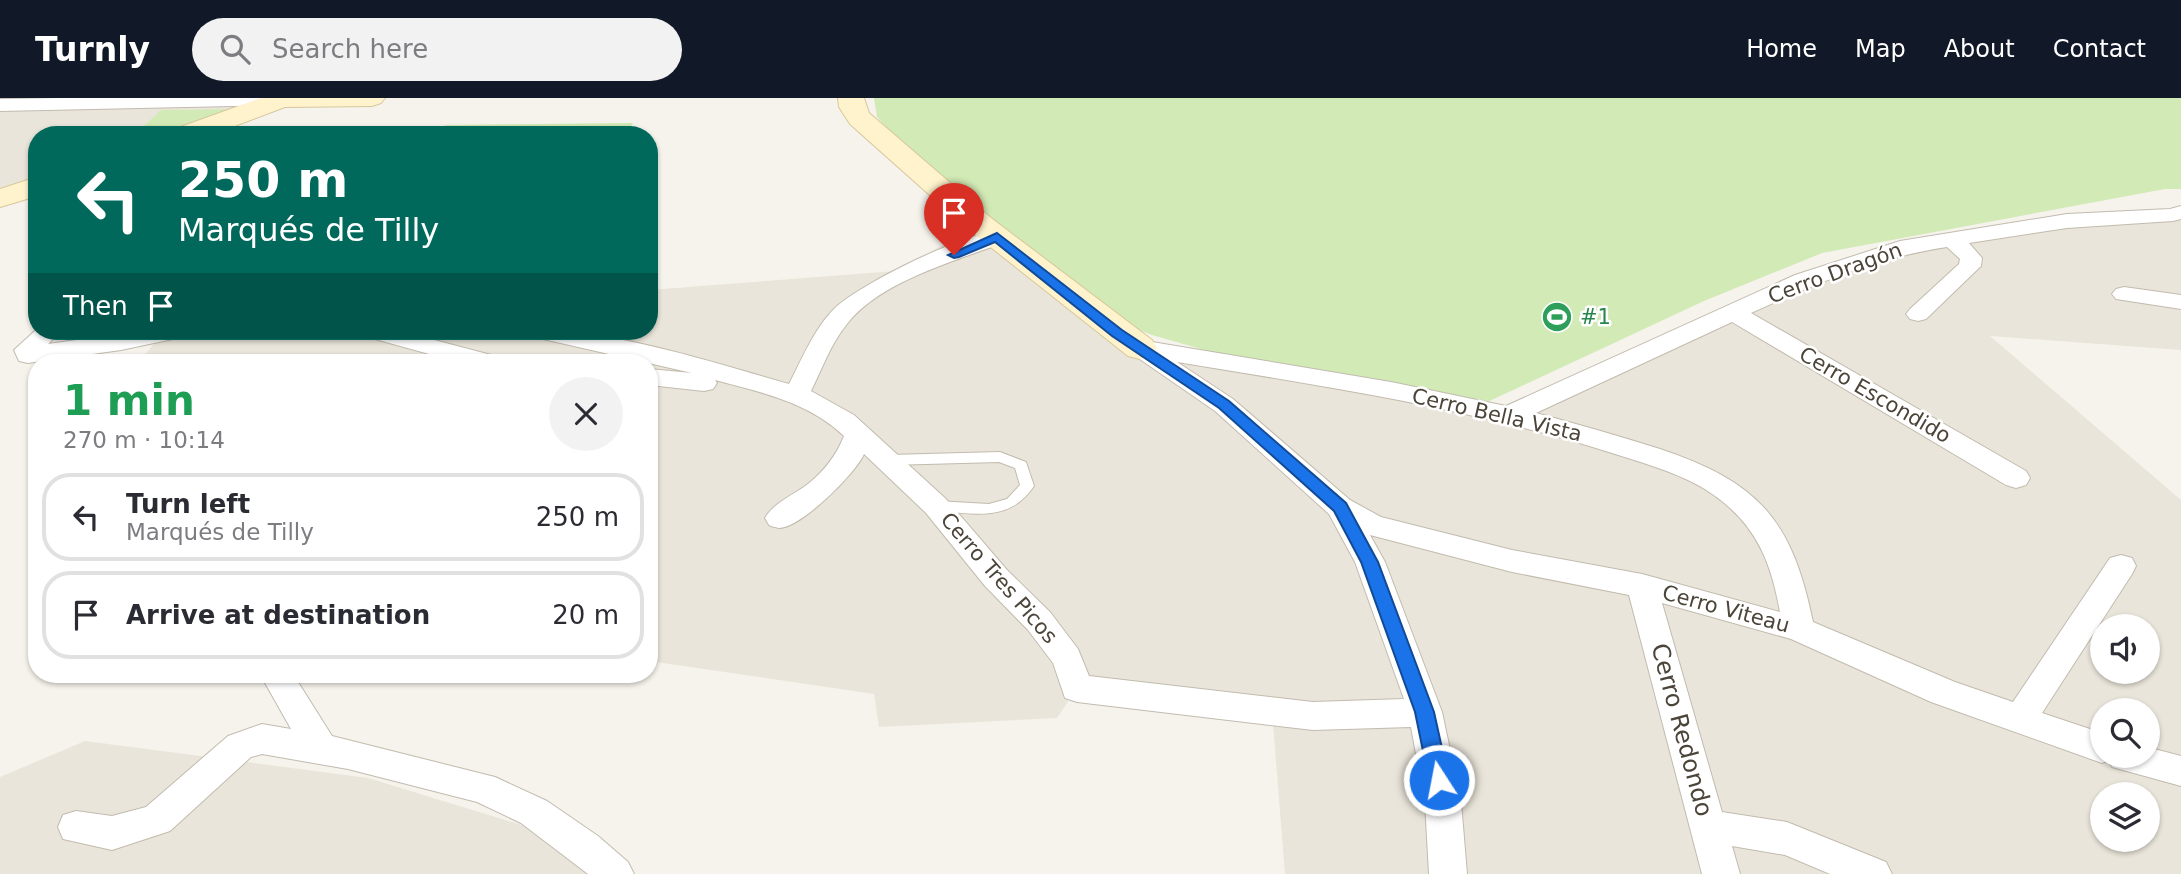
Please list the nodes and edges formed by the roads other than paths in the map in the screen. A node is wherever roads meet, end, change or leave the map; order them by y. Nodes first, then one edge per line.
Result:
1 (323, 98) edge
2 (372, 98) edge
3 (851, 98) edge
4 (282, 99) edge
5 (135, 100) edge
6 (0, 105) edge
7 (209, 126) edge
8 (28, 189) edge
9 (0, 198) edge
10 (2181, 212) edge
11 (997, 237) junction
12 (1952, 239) junction
13 (2124, 294) dead end
14 (2181, 302) edge
15 (1733, 312) junction
16 (1918, 314) dead end
17 (39, 340) edge
18 (131, 340) edge
19 (406, 340) edge
20 (579, 340) edge
21 (1139, 348) junction
22 (35, 354) edge
23 (457, 354) edge
24 (642, 354) edge
25 (28, 355) edge
26 (658, 358) edge
27 (658, 378) edge
28 (797, 394) junction
29 (1511, 414) junction
30 (858, 435) junction
31 (888, 460) junction
32 (2016, 478) dead end
33 (936, 506) junction
34 (1340, 507) junction
35 (779, 519) dead end
36 (2121, 566) dead end
37 (1642, 586) junction
38 (1799, 629) junction
39 (281, 683) edge
40 (1425, 712) junction
41 (2021, 719) junction
42 (2090, 744) edge
43 (321, 749) junction
44 (2160, 765) edge
45 (2181, 771) edge
46 (1708, 826) junction
47 (76, 827) dead end
48 (615, 874) edge
49 (1448, 874) edge
50 (1721, 874) edge
51 (1873, 874) edge

1 - 2 street
1 - 4 street
3 - 11 street
4 - 5 street
4 - 7 street
5 - 6 street
8 - 9 street
10 - 12 street, Cerro Dragón
11 - 21 street
11 - 28 street
12 - 15 street, Cerro Dragón
12 - 16 street
13 - 14 street
15 - 29 street, Cerro Dragón
15 - 32 street, Cerro Escondido
17 - 25 street
18 - 22 street
19 - 23 street
20 - 24 street
21 - 29 street, Cerro Bella Vista
21 - 34 street
26 - 28 street
27 - 28 street
28 - 30 street, Cerro Tres Picos
29 - 38 street, Cerro Bella Vista
30 - 31 street, Cerro Tres Picos
30 - 35 street
31 - 33 street, Cerro Tres Picos
31 - 33 lane
33 - 40 street, Cerro Tres Picos
34 - 37 street, Cerro Viteau
34 - 40 street
36 - 41 street
37 - 38 street, Cerro Viteau
37 - 46 street, Cerro Redondo
38 - 41 street, Cerro Viteau
39 - 43 street
40 - 49 street
41 - 42 street, Cerro Viteau
43 - 47 street
43 - 48 street
44 - 45 street
46 - 50 street, Cerro Redondo
46 - 51 street

